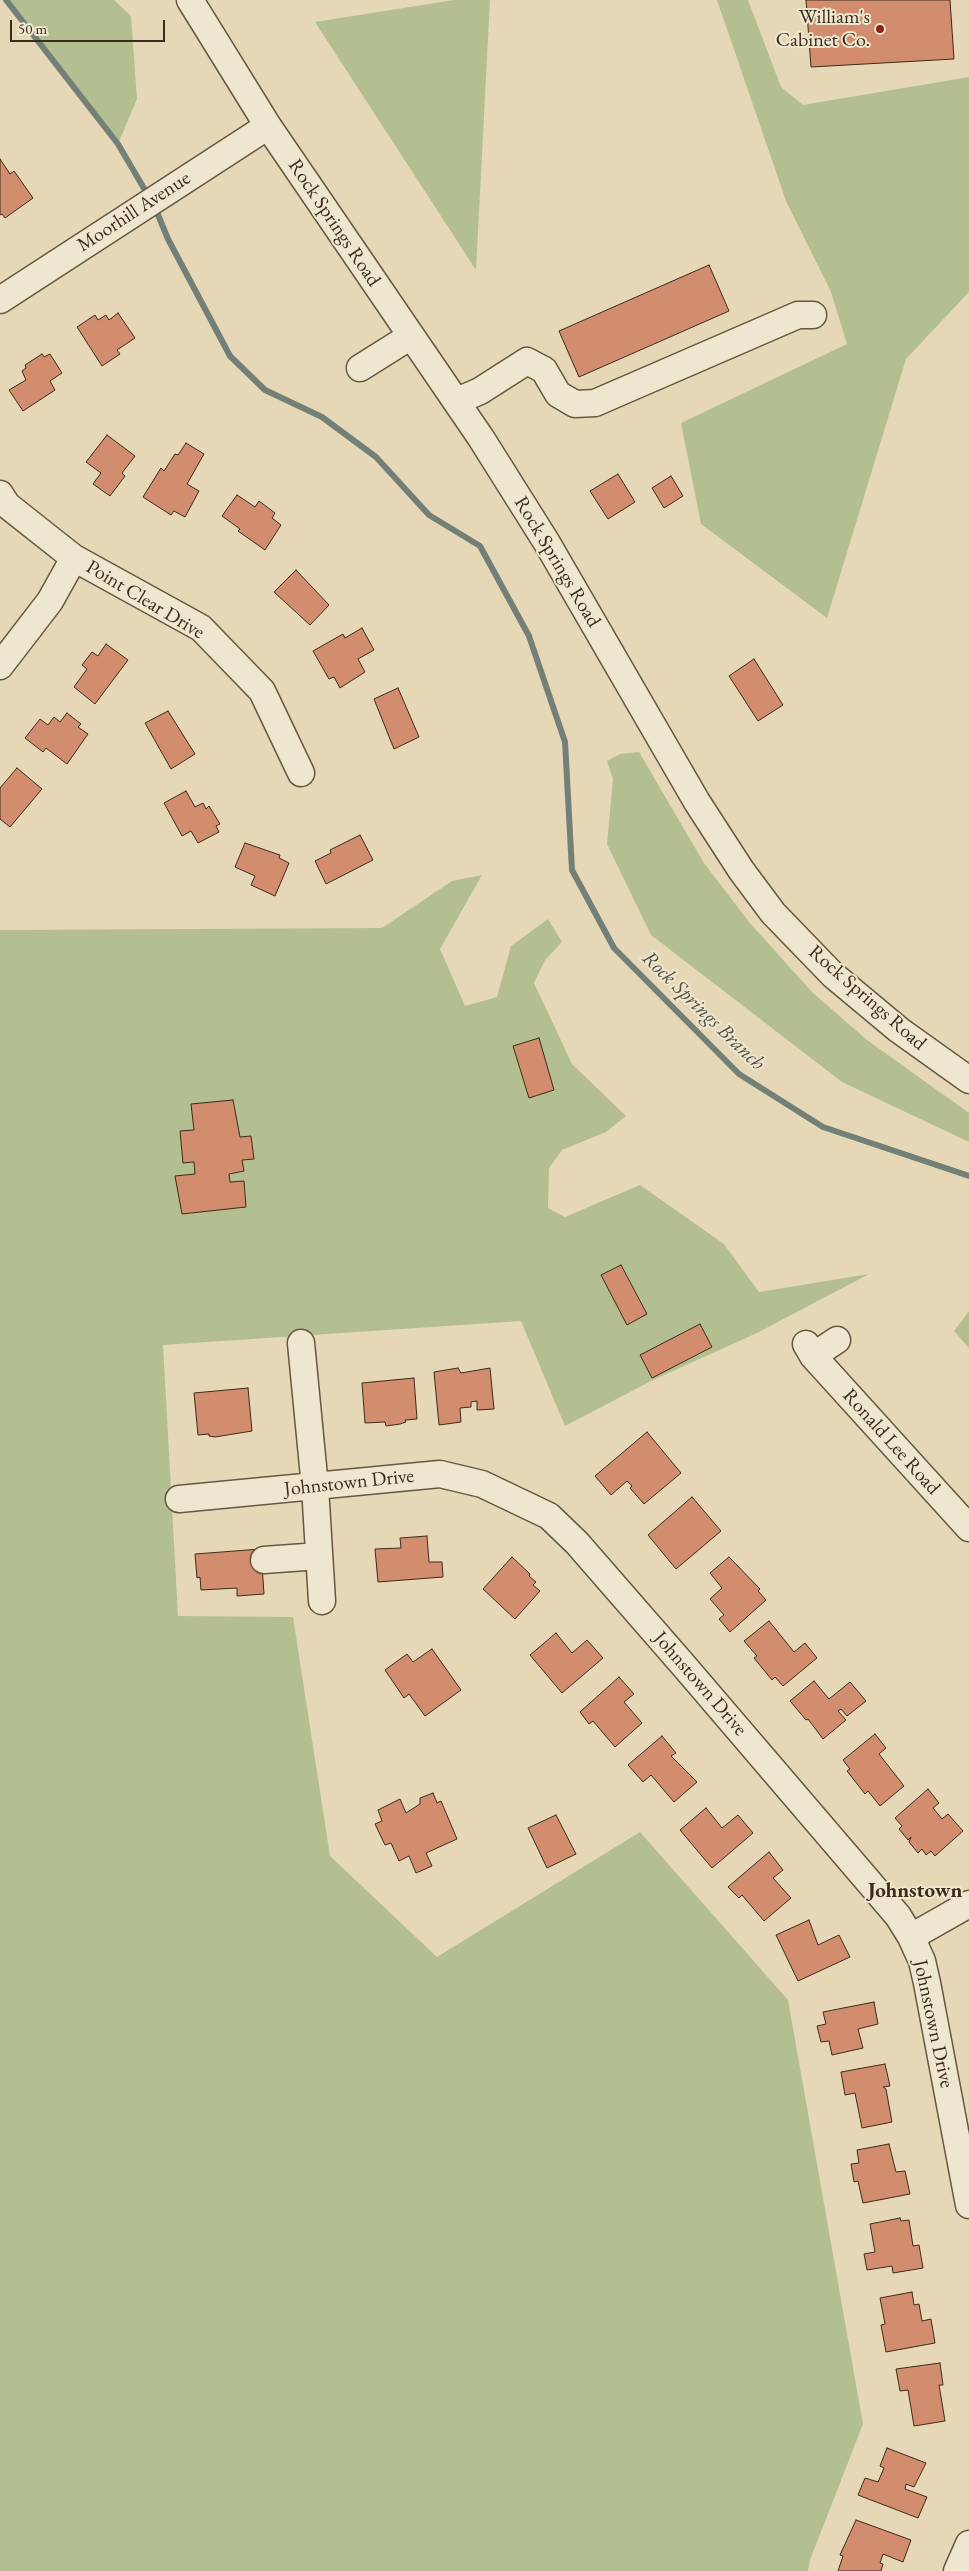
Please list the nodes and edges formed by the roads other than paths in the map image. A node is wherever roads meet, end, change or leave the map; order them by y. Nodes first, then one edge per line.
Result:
1 (190, 0) edge
2 (268, 126) junction
3 (0, 300) edge
4 (814, 315) dead end
5 (411, 336) junction
6 (360, 368) dead end
7 (457, 401) junction
8 (0, 494) edge
9 (74, 558) junction
10 (0, 666) edge
11 (302, 773) dead end
12 (969, 1080) edge
13 (837, 1340) dead end
14 (301, 1343) dead end
15 (315, 1487) junction
16 (179, 1499) dead end
17 (966, 1518) edge
18 (319, 1556) junction
19 (264, 1560) dead end
20 (322, 1601) dead end
21 (969, 1904) edge
22 (911, 1937) junction
23 (969, 2206) edge
24 (969, 2544) edge
25 (958, 2571) edge

1 - 2 street, Rock Springs Road
2 - 3 street, Moorhill Avenue
2 - 5 street, Rock Springs Road
4 - 7 street
5 - 6 street
5 - 7 street, Rock Springs Road
7 - 12 street, Rock Springs Road
8 - 9 street, Point Clear Drive
9 - 10 street
9 - 11 street, Point Clear Drive
13 - 17 street, Ronald Lee Road
14 - 15 street
15 - 16 street, Johnstown Drive
15 - 18 street
15 - 22 street, Johnstown Drive
18 - 19 street
18 - 20 street
21 - 22 street
22 - 23 street, Johnstown Drive
24 - 25 street

